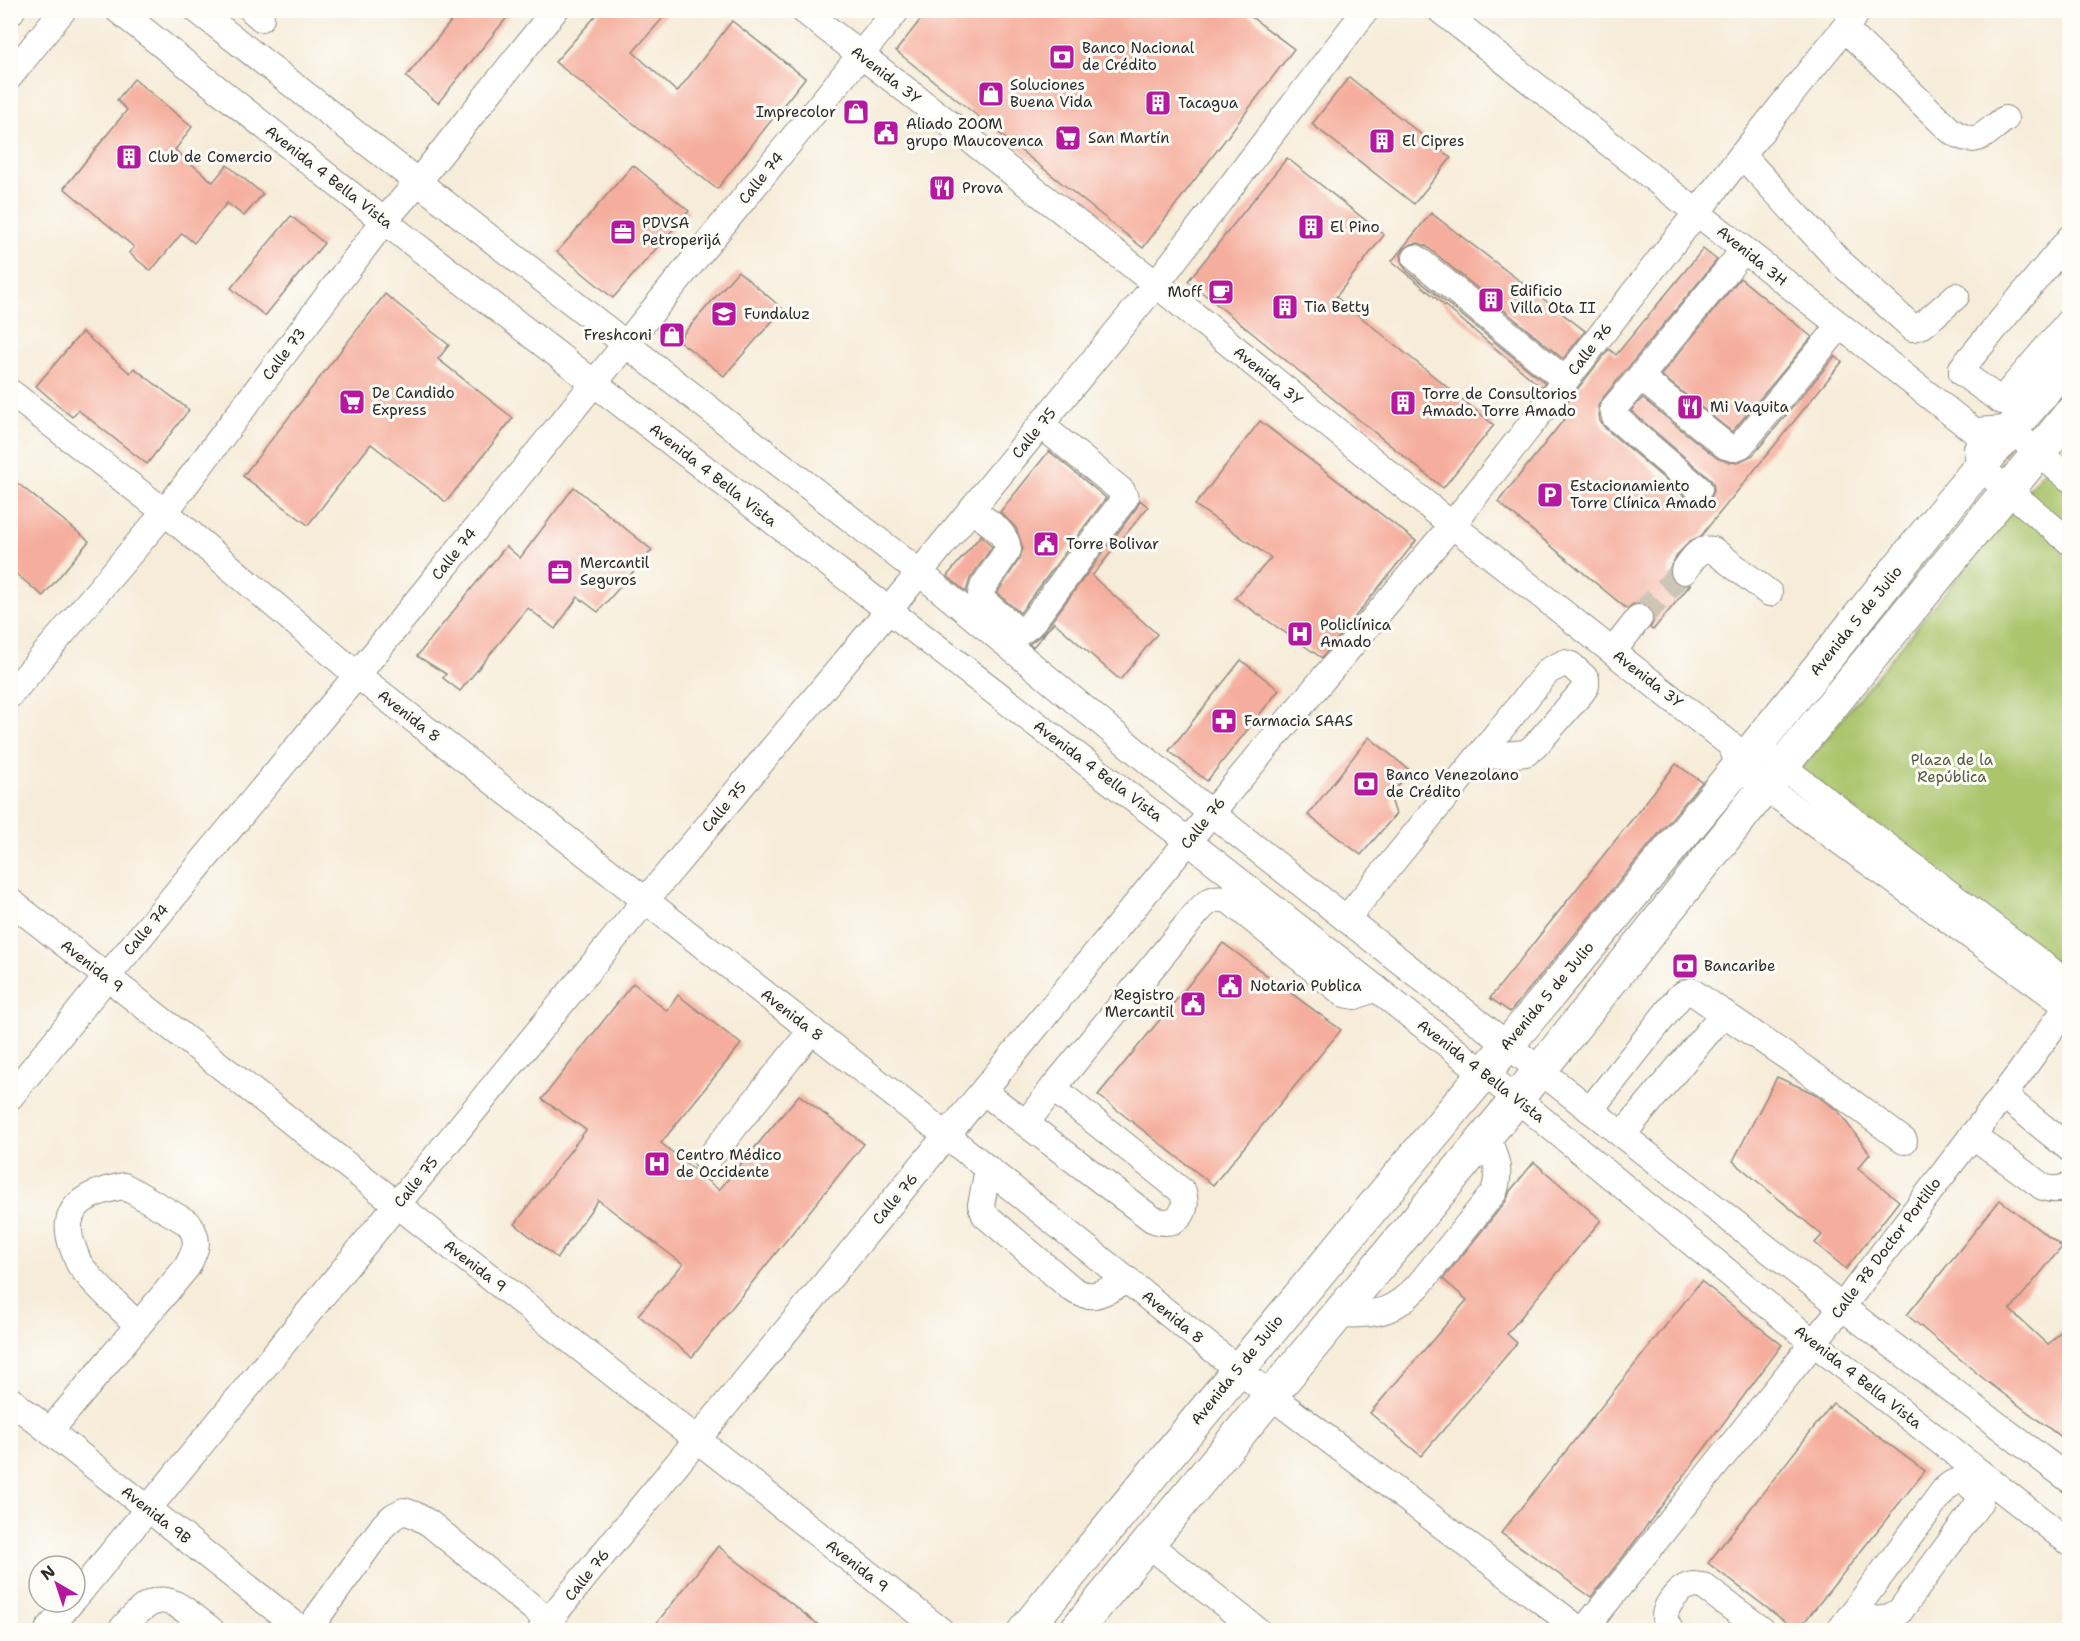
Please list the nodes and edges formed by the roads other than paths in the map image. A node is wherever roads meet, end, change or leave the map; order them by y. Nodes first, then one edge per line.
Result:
1 (63, 10) edge
2 (118, 10) edge
3 (197, 10) edge
4 (555, 10) edge
5 (802, 10) edge
6 (897, 10) edge
7 (1366, 10) edge
8 (1440, 10) edge
9 (1852, 20) edge
10 (860, 56) junction
11 (10, 76) edge
12 (2005, 119) dead end
13 (1742, 155) junction
14 (418, 182) junction
15 (1697, 212) junction
16 (384, 221) junction
17 (2070, 238) edge
18 (1744, 250) junction
19 (1416, 258) dead end
20 (1156, 284) junction
21 (1956, 296) dead end
22 (2070, 320) edge
23 (1840, 326) junction
24 (626, 344) junction
25 (2070, 362) edge
26 (1640, 377) junction
27 (1565, 380) junction
28 (593, 382) junction
29 (10, 392) edge
30 (2070, 414) edge
31 (1041, 425) junction
32 (2010, 429) junction
33 (1974, 431) junction
34 (2038, 451) junction
35 (1980, 467) junction
36 (2070, 479) edge
37 (1699, 489) dead end
38 (2006, 489) junction
39 (971, 510) junction
40 (165, 512) junction
41 (1452, 525) junction
42 (2070, 542) edge
43 (1684, 571) tunnel mouth
44 (920, 573) junction
45 (1769, 593) dead end
46 (888, 611) junction
47 (1639, 618) tunnel mouth
48 (1613, 651) junction
49 (357, 675) junction
50 (16, 678) edge
51 (1741, 752) junction
52 (1479, 757) dead end
53 (1774, 776) junction
54 (1211, 813) junction
55 (1188, 840) junction
56 (10, 901) edge
57 (645, 901) junction
58 (1346, 919) junction
59 (106, 978) junction
60 (1376, 988) junction
61 (2069, 1001) edge
62 (1724, 1012) junction
63 (812, 1030) junction
64 (1507, 1044) junction
65 (1540, 1070) junction
66 (1483, 1074) junction
67 (1053, 1088) junction
68 (984, 1092) junction
69 (2003, 1095) junction
70 (10, 1097) edge
71 (1517, 1099) junction
72 (1590, 1110) junction
73 (1026, 1123) junction
74 (1487, 1135) junction
75 (1622, 1135) junction
76 (1972, 1135) junction
77 (948, 1136) junction
78 (1904, 1141) dead end
79 (2070, 1149) edge
80 (706, 1161) dead end
81 (988, 1169) junction
82 (2070, 1184) edge
83 (398, 1205) junction
84 (1128, 1281) junction
85 (1842, 1307) junction
86 (1338, 1315) junction
87 (138, 1326) junction
88 (1814, 1342) junction
89 (1237, 1369) junction
90 (1270, 1395) junction
91 (10, 1400) edge
92 (50, 1431) junction
93 (697, 1442) junction
94 (2070, 1480) edge
95 (148, 1509) junction
96 (2070, 1543) edge
97 (1148, 1544) junction
98 (87, 1583) edge
99 (61, 1614) edge
100 (1847, 1622) edge
101 (545, 1626) edge
102 (48, 1630) edge
103 (121, 1630) edge
104 (210, 1630) edge
105 (302, 1630) edge
106 (309, 1630) edge
107 (940, 1630) edge
108 (1025, 1630) edge
109 (1076, 1630) edge
110 (1257, 1630) edge
111 (1582, 1630) edge
112 (1671, 1630) edge
113 (1762, 1630) edge

1 - 11 street
2 - 16 street, Avenida 4 Bella Vista
3 - 14 street
4 - 14 street, Calle 73
5 - 10 street, Avenida 3Y
6 - 10 street, Calle 74
7 - 20 street, Calle 75
8 - 15 street, Avenida 3H
9 - 12 street
9 - 13 street, Calle 76
10 - 20 street, Avenida 3Y
10 - 24 street, Calle 74
13 - 15 street, Calle 76
13 - 21 street
14 - 16 street, Calle 73
14 - 24 street
15 - 18 street, Avenida 3H
15 - 27 street, Calle 76
16 - 28 street, Avenida 4 Bella Vista
16 - 40 street, Calle 73
17 - 22 street
18 - 23 street, Avenida 3H
18 - 26 street
19 - 27 street
20 - 31 street, Calle 75
20 - 41 street, Avenida 3Y
23 - 26 street
23 - 33 street, Avenida 3H
24 - 28 street, Calle 74
24 - 44 street
25 - 32 main road, Avenida 5 de Julio
26 - 37 street
27 - 41 street, Calle 76
28 - 46 street, Avenida 4 Bella Vista
28 - 49 street, Calle 74
29 - 40 street, Avenida 8
30 - 34 main road
31 - 39 street, Calle 75
31 - 39 street
32 - 33 street
32 - 34 street
32 - 35 main road, Avenida 5 de Julio
33 - 35 street
34 - 36 street
34 - 38 main road
35 - 38 street
35 - 51 main road, Avenida 5 de Julio
38 - 42 street
38 - 53 main road
39 - 44 street, Calle 75
40 - 49 street, Avenida 8
40 - 50 street, Calle 73
41 - 48 street, Avenida 3Y
41 - 54 street, Calle 76
43 - 45 street
44 - 46 street, Calle 75
44 - 54 street
46 - 55 street, Avenida 4 Bella Vista
46 - 57 street, Calle 75
47 - 48 street
48 - 51 street, Avenida 3Y
49 - 57 street, Avenida 8
49 - 59 street, Calle 74
51 - 53 street, Avenida 3Y
51 - 64 main road, Avenida 5 de Julio
52 - 58 street
53 - 61 street, Avenida 3Y
53 - 65 main road
54 - 55 street, Calle 76
54 - 58 street
55 - 60 street, Avenida 4 Bella Vista
55 - 68 street, Calle 76
56 - 59 street, Avenida 9
57 - 63 street, Avenida 8
57 - 83 street, Calle 75
58 - 64 street
59 - 70 street, Calle 74
59 - 83 street, Avenida 9
60 - 66 street, Avenida 4 Bella Vista
60 - 67 street
61 - 69 street, Calle 78 Doctor Portillo
62 - 72 street
62 - 75 street
62 - 78 street
63 - 77 street, Avenida 8
63 - 80 street
64 - 65 street
64 - 66 main road, Avenida 5 de Julio
65 - 71 main road
65 - 72 street
66 - 71 street, Avenida 4 Bella Vista
66 - 89 main road, Avenida 5 de Julio
67 - 73 street
67 - 73 street
68 - 73 street
68 - 77 street, Calle 76
69 - 76 street, Calle 78 Doctor Portillo
69 - 79 street
71 - 74 main road
71 - 88 street, Avenida 4 Bella Vista
72 - 75 street
74 - 86 main road
74 - 86 street
75 - 85 street
76 - 82 street
76 - 85 street, Calle 78 Doctor Portillo
77 - 81 street, Avenida 8
77 - 93 street, Calle 76
81 - 84 street, Avenida 8
81 - 84 street
83 - 93 street, Avenida 9
83 - 95 street, Calle 75
84 - 89 street, Avenida 8
85 - 88 street, Calle 78 Doctor Portillo
85 - 94 street
86 - 90 main road
87 - 87 street
87 - 92 street
88 - 96 street, Avenida 4 Bella Vista
88 - 111 street, Calle 78 Doctor Portillo
89 - 90 street, Avenida 8
89 - 108 main road, Avenida 5 de Julio
90 - 97 main road
90 - 111 street, Avenida 8
91 - 92 street, Avenida 9B
92 - 95 street, Avenida 9B
93 - 101 street, Calle 76
93 - 107 street, Avenida 9
95 - 98 street, Calle 75
95 - 105 street, Avenida 9B
97 - 109 main road
97 - 110 street
99 - 102 street
100 - 100 street
101 - 106 street
103 - 104 street
112 - 113 street

